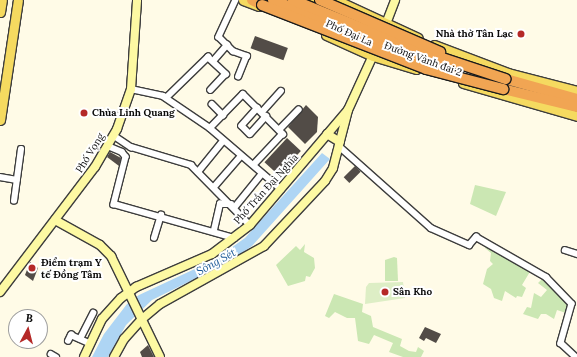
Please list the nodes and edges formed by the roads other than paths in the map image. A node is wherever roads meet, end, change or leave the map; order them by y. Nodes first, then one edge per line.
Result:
1 (2, 0) edge
2 (12, 0) edge
3 (18, 0) edge
4 (137, 0) edge
5 (236, 0) edge
6 (243, 0) edge
7 (252, 0) edge
8 (273, 0) edge
9 (293, 0) edge
10 (310, 0) edge
11 (320, 0) edge
12 (336, 0) edge
13 (395, 0) edge
14 (265, 2) edge
15 (336, 10) junction
16 (0, 12) edge
17 (307, 17) junction
18 (296, 22) junction
19 (330, 26) junction
20 (385, 26) junction
21 (227, 45) junction
22 (377, 45) junction
23 (373, 56) junction
24 (214, 60) junction
25 (239, 76) dead end
26 (450, 79) junction
27 (0, 83) edge
28 (504, 84) junction
29 (131, 89) junction
30 (210, 90) dead end
31 (281, 91) dead end
32 (577, 91) edge
33 (166, 98) junction
34 (577, 99) edge
35 (212, 104) dead end
36 (577, 107) edge
37 (260, 110) junction
38 (298, 110) dead end
39 (348, 110) junction
40 (223, 114) junction
41 (266, 116) junction
42 (577, 116) edge
43 (0, 120) edge
44 (210, 128) junction
45 (279, 130) junction
46 (327, 134) junction
47 (113, 135) junction
48 (222, 142) dead end
49 (340, 144) junction
50 (108, 146) junction
51 (21, 149) dead end
52 (240, 157) dead end
53 (254, 165) junction
54 (198, 172) junction
55 (260, 176) dead end
56 (0, 178) edge
57 (17, 180) junction
58 (214, 188) junction
59 (281, 190) junction
60 (14, 201) dead end
61 (233, 205) junction
62 (161, 215) junction
63 (55, 220) junction
64 (250, 225) junction
65 (214, 230) junction
66 (154, 238) dead end
67 (234, 238) junction
68 (565, 250) dead end
69 (577, 254) edge
70 (0, 292) edge
71 (130, 295) junction
72 (93, 313) dead end
73 (141, 318) junction
74 (80, 339) junction
75 (68, 342) dead end
76 (89, 343) junction
77 (84, 357) edge
78 (114, 357) edge
79 (160, 357) edge
80 (576, 357) edge

1 - 16 main road
2 - 27 main road
3 - 43 main road
4 - 29 street, Phố Vọng
5 - 21 street
6 - 18 main road, Phố Đại La
7 - 14 highway
8 - 28 highway, Đường Vành đai 2, bridge
9 - 28 highway, Đường Vành đai 2, bridge
10 - 15 main road, Phố Đại La
11 - 28 highway, bridge
12 - 20 main road, Phố Đại La
13 - 20 street, Phố Trần Đại Nghĩa
14 - 17 main road, Phố Đại La
14 - 28 highway, bridge
15 - 19 main road
15 - 20 main road, Phố Đại La
17 - 18 main road
17 - 19 main road, Phố Đại La
18 - 23 main road, Phố Đại La
19 - 22 main road, Phố Đại La
20 - 22 street, Phố Trần Đại Nghĩa
20 - 32 main road, Phố Đại La
21 - 24 street
21 - 25 street
22 - 23 street, Phố Trần Đại Nghĩa
22 - 26 main road, Phố Đại La
23 - 26 main road, Phố Đại La
23 - 39 street, Phố Trần Đại Nghĩa
24 - 30 street
24 - 33 street
26 - 42 main road, Phố Đại La
28 - 34 highway, Đường Vành đai 2
28 - 36 highway, Đường Vành đai 2
29 - 33 street
29 - 47 street, Phố Vọng
31 - 37 street
33 - 44 street
35 - 40 street
37 - 40 street
37 - 41 street
37 - 41 street
38 - 45 street
39 - 46 street, Phố Trần Đại Nghĩa
39 - 49 street, Phố Trần Đại Nghĩa
40 - 44 street
41 - 45 street
44 - 53 street
45 - 53 street
46 - 49 street
46 - 59 street, Phố Trần Đại Nghĩa
47 - 50 street, Phố Vọng
47 - 54 street
48 - 54 street
49 - 73 street, Phố Trần Đại Nghĩa
49 - 80 street
50 - 62 street
50 - 63 street, Phố Vọng
51 - 57 street
52 - 58 street
53 - 59 street
54 - 58 street
55 - 61 street
56 - 57 street
57 - 60 street
58 - 61 street
59 - 64 street, Phố Trần Đại Nghĩa
61 - 64 street
61 - 65 street
62 - 65 street
62 - 66 street
63 - 70 street, Phố Vọng
63 - 71 street
64 - 67 street, Phố Trần Đại Nghĩa
65 - 67 street
67 - 71 street, Phố Trần Đại Nghĩa
68 - 69 street
71 - 73 street
71 - 76 street, Phố Trần Đại Nghĩa
72 - 74 street
73 - 78 street, Phố Trần Đại Nghĩa
73 - 79 street
74 - 75 street
74 - 76 street
76 - 77 street, Phố Trần Đại Nghĩa

